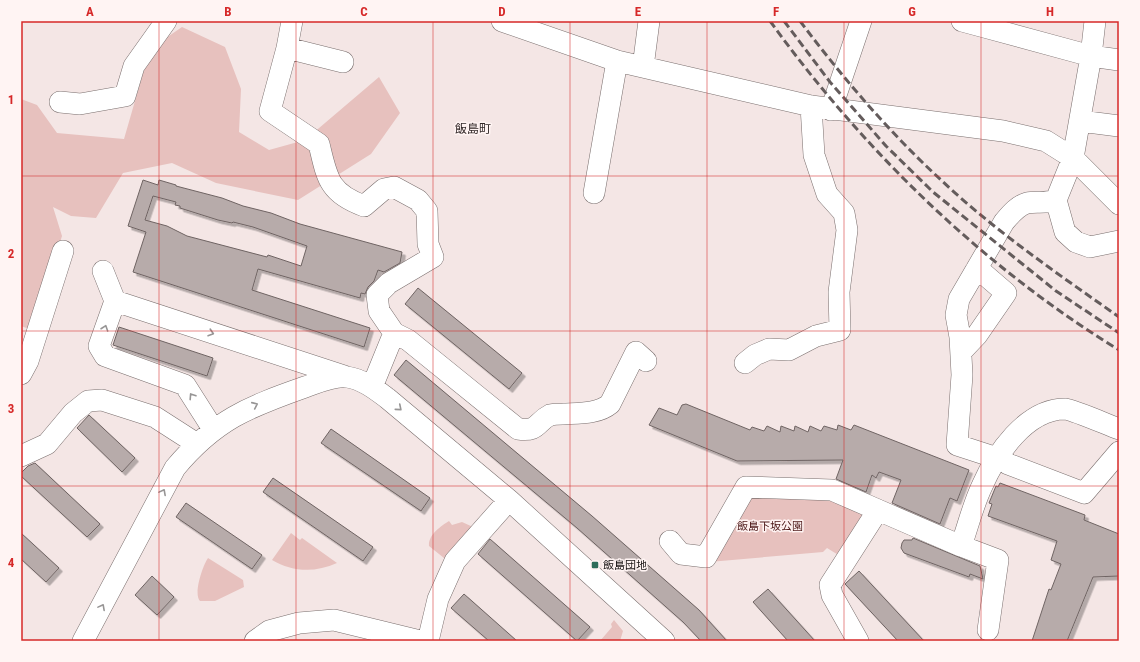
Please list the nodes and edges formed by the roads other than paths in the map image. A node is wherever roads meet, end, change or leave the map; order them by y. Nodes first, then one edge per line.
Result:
1 (166, 21) edge
2 (292, 21) edge
3 (502, 21) edge
4 (649, 21) edge
5 (861, 21) edge
6 (962, 21) edge
7 (1095, 21) edge
8 (287, 48) junction
9 (1091, 56) junction
10 (1119, 60) edge
11 (617, 61) junction
12 (343, 62) dead end
13 (643, 67) junction
14 (60, 102) dead end
15 (821, 108) junction
16 (1080, 121) junction
17 (1119, 126) edge
18 (1073, 158) junction
19 (594, 194) dead end
20 (1056, 200) junction
21 (1119, 204) edge
22 (1119, 241) edge
23 (63, 251) dead end
24 (977, 268) junction
25 (104, 271) dead end
26 (115, 301) junction
27 (394, 333) junction
28 (961, 352) junction
29 (646, 360) dead end
30 (745, 363) dead end
31 (21, 374) edge
32 (346, 377) junction
33 (372, 387) junction
34 (213, 429) junction
35 (1119, 430) edge
36 (197, 444) junction
37 (1119, 452) edge
38 (21, 456) edge
39 (998, 457) junction
40 (509, 500) junction
41 (878, 510) junction
42 (670, 541) dead end
43 (961, 546) junction
44 (988, 630) dead end
45 (80, 640) edge
46 (255, 641) edge
47 (420, 641) edge
48 (428, 641) edge
49 (664, 641) edge
50 (858, 641) edge

1 - 14 street
2 - 8 street
3 - 11 street
4 - 13 street
5 - 15 street
6 - 9 street
7 - 9 street
8 - 12 street
8 - 27 street
9 - 10 street
9 - 16 street
11 - 13 street
11 - 19 street
13 - 15 street
15 - 18 street
15 - 30 street
16 - 17 street
16 - 18 street
18 - 20 street
18 - 21 street
20 - 22 street
20 - 24 street
23 - 31 street
24 - 28 street
24 - 28 street
25 - 26 street
26 -> 32 street
34 -> 26 street
27 - 29 street
27 - 33 street
28 - 39 street
32 - 33 street
34 -> 32 street
33 -> 40 street
34 - 36 street
35 - 39 street
36 - 38 street
45 -> 36 street
37 - 39 street
39 - 43 street
40 - 48 street
40 - 49 street
41 - 42 street
41 - 43 street
41 - 50 street
43 - 44 street
46 - 47 street

